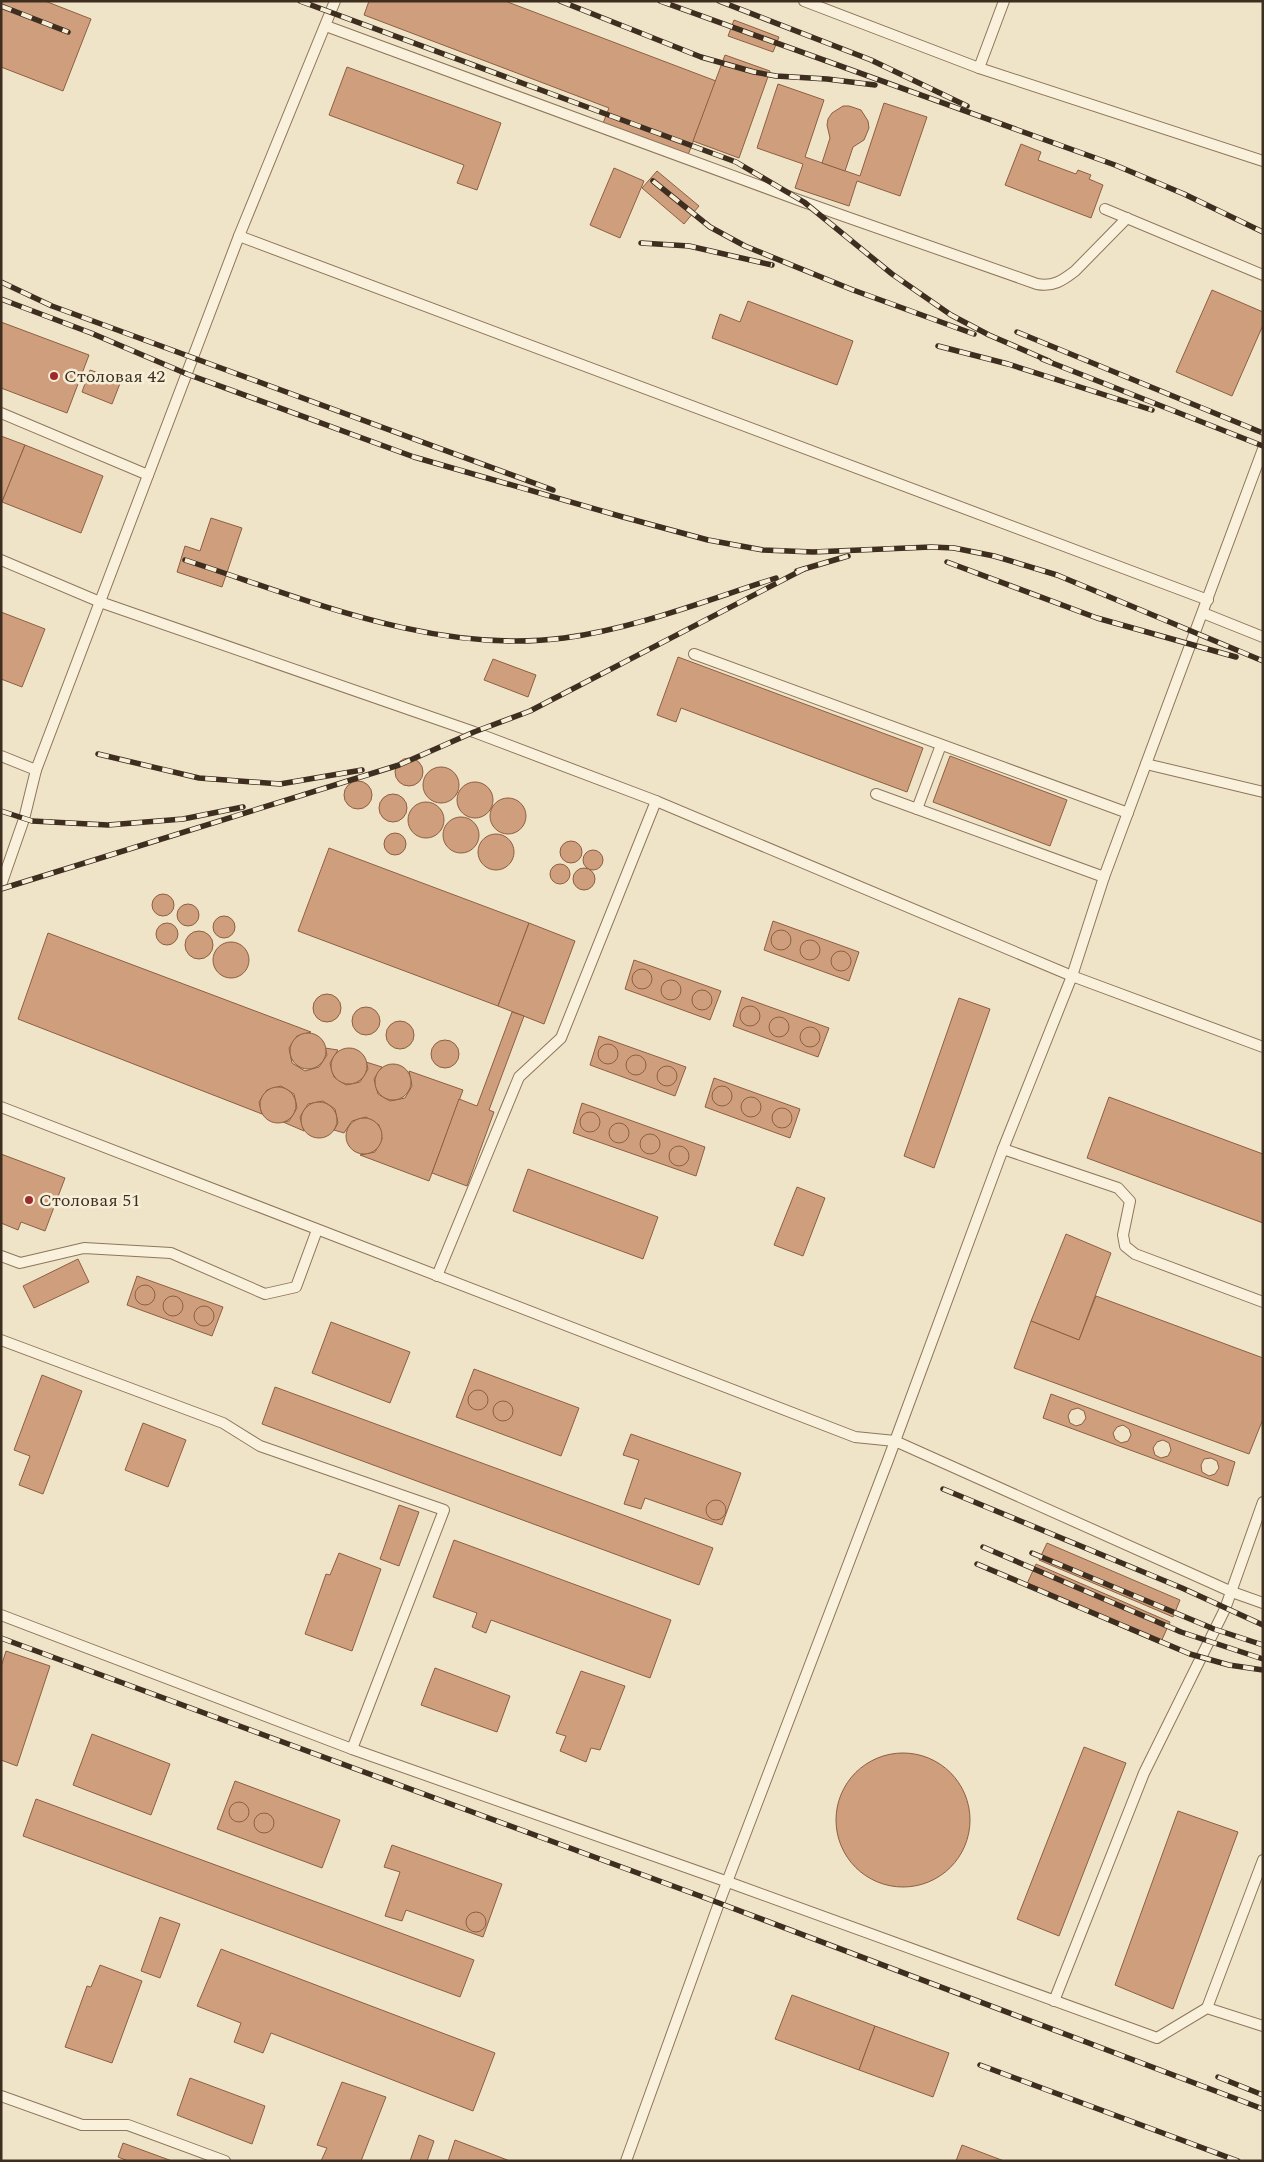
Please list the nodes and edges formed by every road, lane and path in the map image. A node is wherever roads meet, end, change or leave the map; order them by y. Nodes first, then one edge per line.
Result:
1 (335, 1) edge
2 (804, 1) edge
3 (1004, 1) edge
4 (326, 26) junction
5 (979, 68) junction
6 (1263, 161) edge
7 (1105, 209) dead end
8 (1127, 218) junction
9 (239, 236) junction
10 (1263, 275) edge
11 (1, 413) edge
12 (1263, 448) edge
13 (148, 475) junction
14 (1, 560) edge
15 (1208, 600) junction
16 (100, 602) junction
17 (1203, 613) junction
18 (1263, 637) edge
19 (694, 654) dead end
20 (942, 745) junction
21 (1, 756) edge
22 (1146, 764) junction
23 (36, 770) junction
24 (1263, 792) edge
25 (876, 794) dead end
26 (656, 801) junction
27 (917, 809) junction
28 (1128, 813) junction
29 (1104, 877) junction
30 (1, 885) edge
31 (1072, 976) junction
32 (1263, 1046) edge
33 (1, 1107) edge
34 (1003, 1149) junction
35 (317, 1230) junction
36 (1, 1256) edge
37 (437, 1276) junction
38 (1263, 1302) edge
39 (1, 1340) edge
40 (895, 1441) junction
41 (1263, 1502) edge
42 (1232, 1592) junction
43 (1263, 1603) edge
44 (1, 1615) edge
45 (352, 1749) junction
46 (1263, 1860) edge
47 (728, 1882) junction
48 (1054, 2001) junction
49 (1207, 2008) junction
50 (1263, 2026) edge
51 (1, 2096) edge
52 (225, 2161) edge
53 (626, 2161) edge

1 - 4 lane
2 - 5 lane
3 - 5 lane
4 - 8 lane
4 - 9 lane
5 - 6 lane
7 - 8 lane
8 - 10 lane
9 - 13 lane
9 - 15 lane
11 - 13 lane
12 - 15 lane
13 - 16 lane
14 - 16 lane
15 - 17 lane
16 - 23 lane
16 - 26 lane
17 - 18 lane
17 - 22 lane
19 - 20 lane
20 - 27 lane
20 - 28 lane
21 - 23 lane
22 - 24 lane
22 - 28 lane
23 - 30 lane
25 - 27 lane
26 - 31 lane
26 - 37 lane
27 - 29 lane
28 - 29 lane
29 - 31 lane
31 - 32 lane
31 - 34 lane
33 - 35 lane
34 - 38 lane
34 - 40 lane
35 - 36 lane
35 - 37 lane
37 - 40 lane
39 - 45 lane
40 - 42 lane
40 - 47 lane
41 - 42 lane
42 - 43 lane
42 - 48 lane
44 - 45 lane
45 - 47 lane
46 - 49 lane
47 - 48 lane
47 - 53 lane
48 - 49 lane
49 - 50 lane
51 - 52 lane

